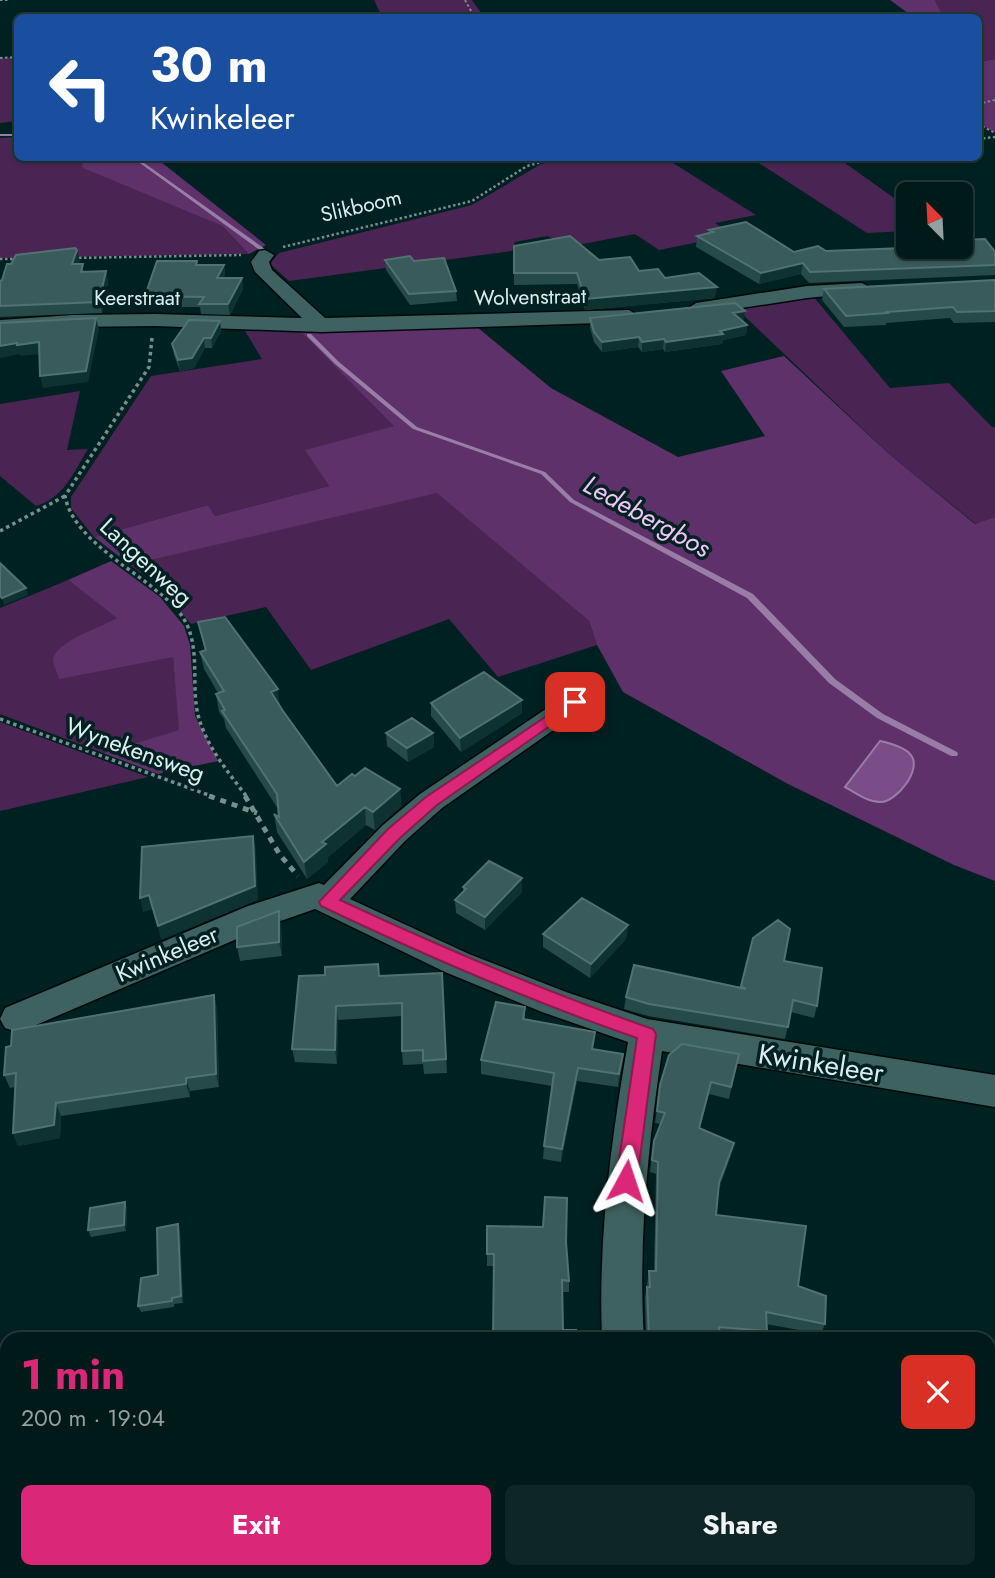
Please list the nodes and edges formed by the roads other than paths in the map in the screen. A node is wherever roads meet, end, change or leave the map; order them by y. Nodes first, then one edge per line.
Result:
1 (265, 255) road end
2 (885, 287) edge
3 (678, 311) edge
4 (653, 314) edge
5 (358, 325) joint
6 (323, 326) junction
7 (0, 327) edge
8 (575, 702) dead end
9 (319, 895) road end
10 (17, 1018) dead end
11 (647, 1034) junction
12 (995, 1091) edge
13 (623, 1332) edge

1 - 6 street
2 - 3 street
4 - 5 street, Wolvenstraat
5 - 6 street, Keerstraat
6 - 7 street, Keerstraat
8 - 11 street, Kwinkeleer
9 - 10 street, Kwinkeleer
11 - 12 street, Kwinkeleer
11 - 13 street

